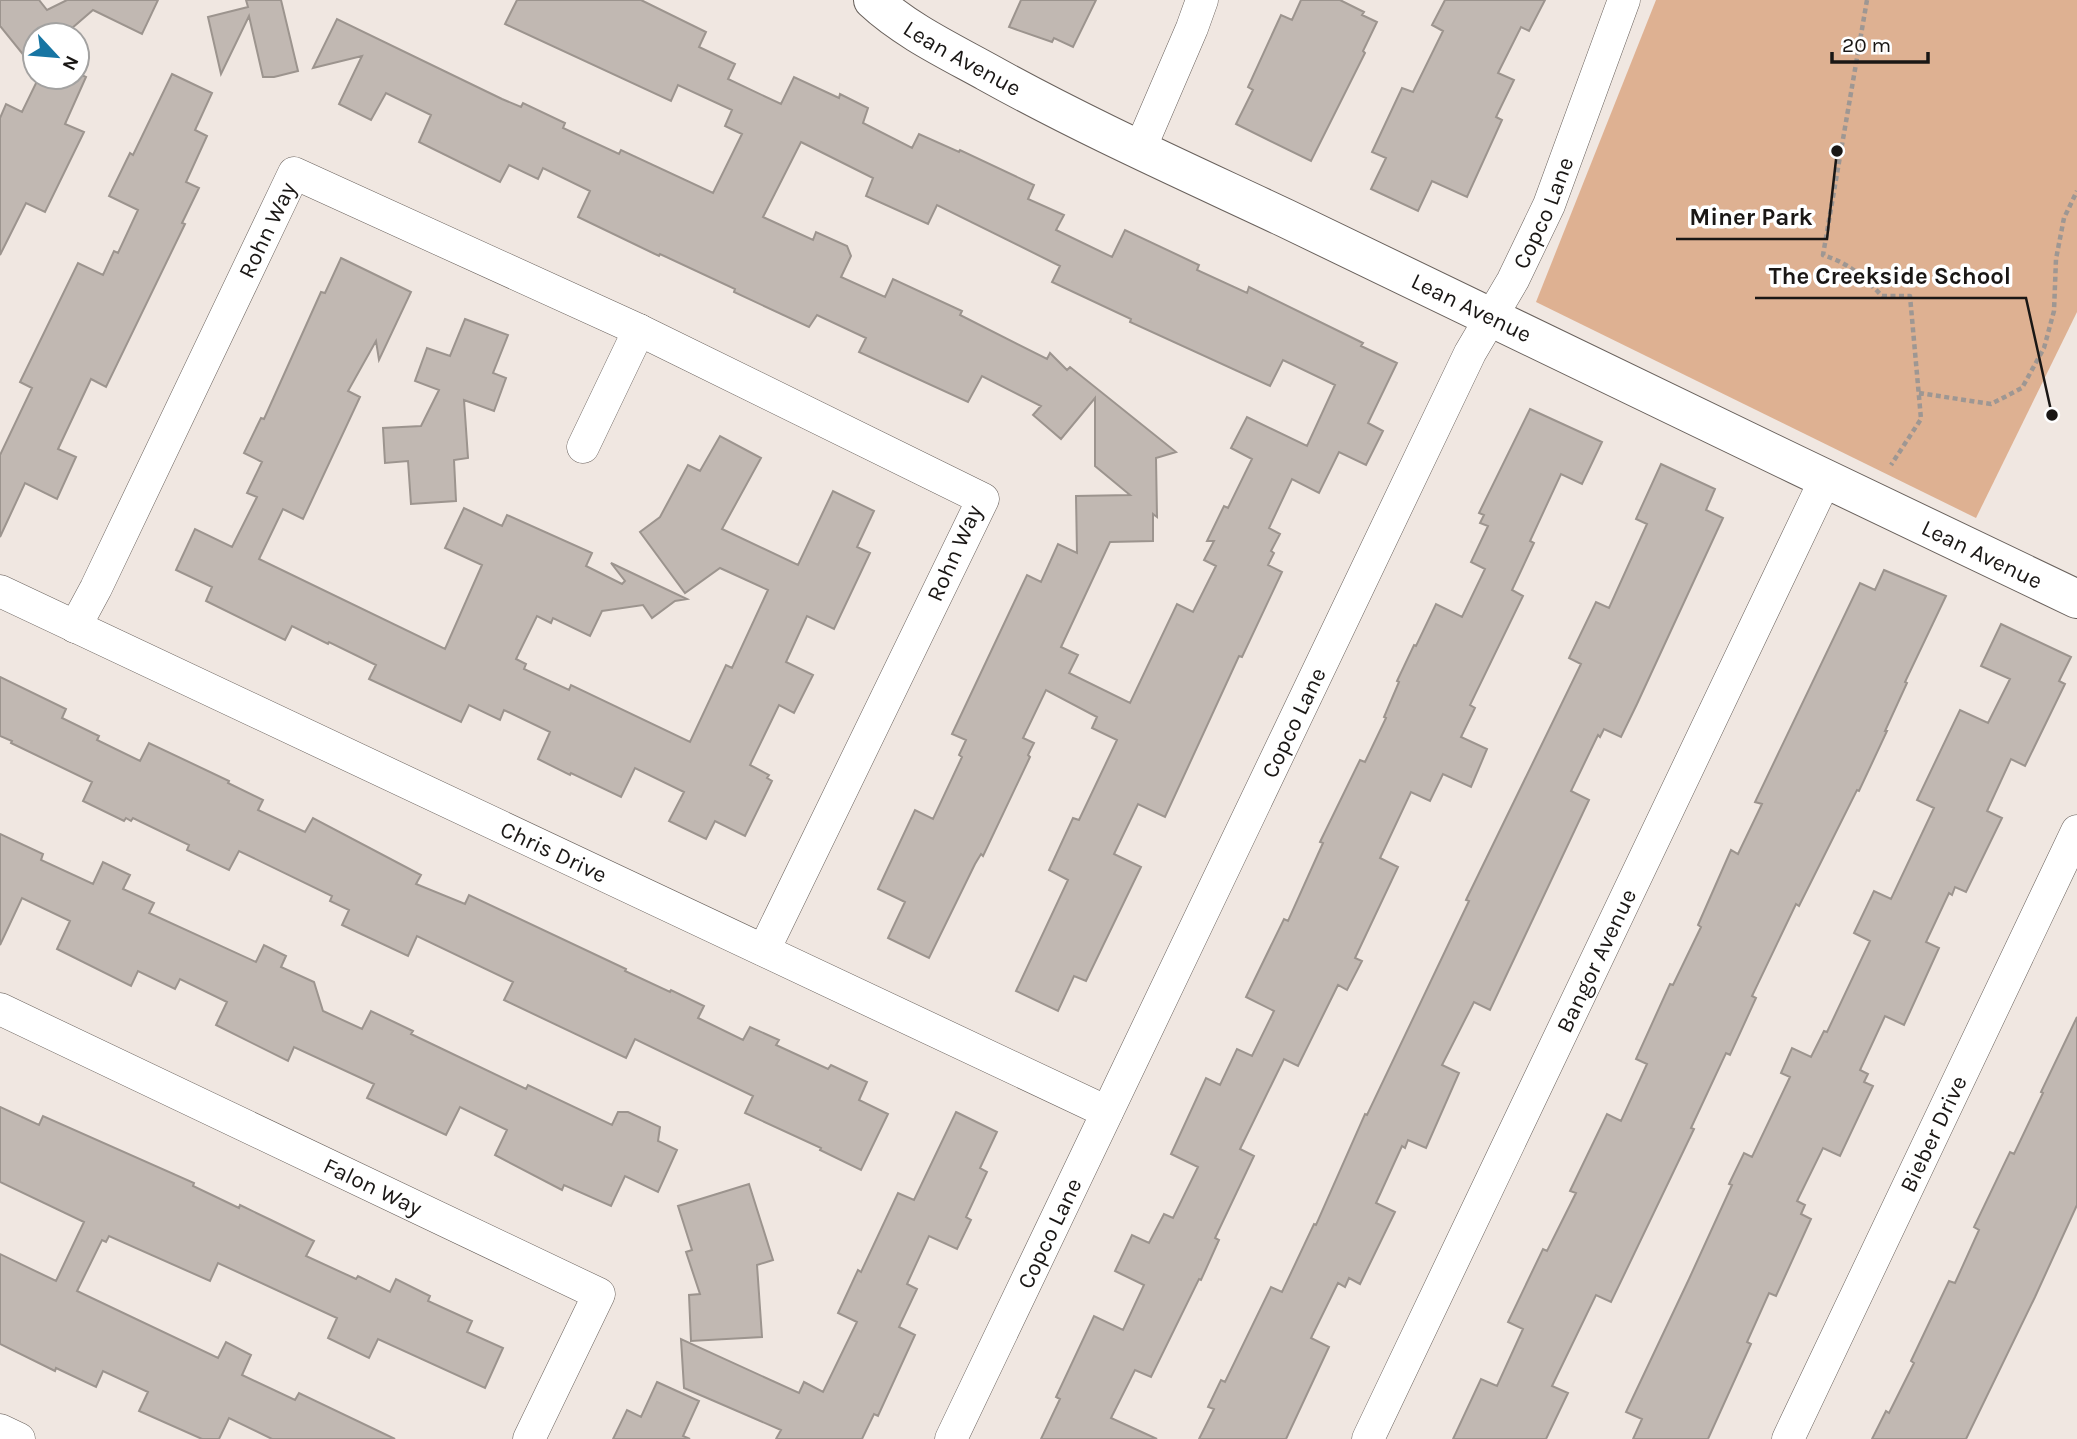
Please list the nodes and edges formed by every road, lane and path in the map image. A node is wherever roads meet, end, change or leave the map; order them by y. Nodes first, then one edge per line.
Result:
1 (873, 0) edge
2 (1202, 0) edge
3 (1623, 0) edge
4 (1867, 0) edge
5 (1140, 149) junction
6 (2077, 191) edge
7 (1492, 316) junction
8 (639, 330) junction
9 (1919, 393) junction
10 (583, 447) dead end
11 (1891, 465) dead end
12 (1825, 480) junction
13 (0, 591) edge
14 (2077, 599) edge
15 (75, 626) junction
16 (2077, 831) edge
17 (764, 950) junction
18 (0, 1009) edge
19 (1107, 1112) junction
20 (0, 1430) edge
21 (19, 1439) edge
22 (529, 1439) edge
23 (951, 1439) edge
24 (1368, 1439) edge
25 (1788, 1439) edge

1 - 5 street, Lean Avenue
2 - 5 street
3 - 7 street, Copco Lane
4 - 9 path
5 - 7 street, Lean Avenue
6 - 9 path
7 - 12 street, Lean Avenue
7 - 19 street, Copco Lane
8 - 10 street
8 - 15 street, Rohn Way
8 - 17 street, Rohn Way
9 - 11 path
12 - 14 street, Lean Avenue
12 - 24 street, Bangor Avenue
13 - 15 street, Chris Drive
15 - 17 street, Chris Drive
16 - 25 street, Bieber Drive
17 - 19 street, Chris Drive
18 - 22 street, Falon Way
19 - 23 street, Copco Lane
20 - 21 street

